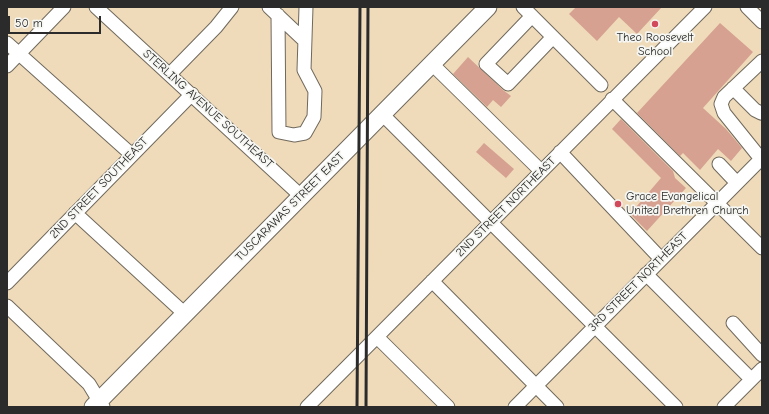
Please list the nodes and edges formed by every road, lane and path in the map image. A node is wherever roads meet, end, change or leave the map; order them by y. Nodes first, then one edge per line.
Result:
1 (64, 7) edge
2 (96, 7) edge
3 (232, 7) edge
4 (306, 7) edge
5 (488, 7) edge
6 (704, 7) edge
7 (747, 7) edge
8 (274, 11) edge
9 (527, 11) edge
10 (762, 22) edge
11 (553, 37) junction
12 (305, 41) junction
13 (7, 43) edge
14 (19, 54) junction
15 (762, 61) edge
16 (432, 64) junction
17 (7, 66) edge
18 (170, 74) junction
19 (601, 85) dead end
20 (734, 88) junction
21 (192, 94) junction
22 (612, 99) junction
23 (762, 112) edge
24 (382, 114) junction
25 (560, 152) junction
26 (132, 155) junction
27 (761, 158) edge
28 (719, 164) dead end
29 (541, 171) junction
30 (737, 183) junction
31 (301, 196) junction
32 (717, 203) junction
33 (75, 213) junction
34 (491, 222) junction
35 (762, 248) edge
36 (661, 259) junction
37 (646, 274) junction
38 (432, 281) junction
39 (7, 283) edge
40 (7, 306) edge
41 (185, 314) junction
42 (733, 323) dead end
43 (594, 326) junction
44 (377, 337) junction
45 (762, 355) edge
46 (762, 369) edge
47 (751, 379) junction
48 (536, 385) junction
49 (98, 405) edge
50 (307, 407) edge
51 (448, 407) edge
52 (515, 407) edge
53 (557, 407) edge
54 (676, 407) edge
55 (724, 407) edge

1 - 14 street
2 - 18 street, STERLING AVENUE SOUTHEAST
3 - 18 street
4 - 12 street
5 - 16 main road, TUSCARAWAS STREET EAST
6 - 22 street, 2ND STREET NORTHEAST
7 - 10 street
8 - 12 street
8 - 12 street
9 - 11 street
9 - 11 street
11 - 19 street
13 - 14 street
14 - 17 street
14 - 26 street
15 - 20 street
16 - 24 main road, TUSCARAWAS STREET EAST
16 - 29 street
18 - 21 street, STERLING AVENUE SOUTHEAST
20 - 23 street
20 - 27 street
21 - 26 street, 2ND STREET SOUTHEAST
21 - 31 street, STERLING AVENUE SOUTHEAST
22 - 25 street, 2ND STREET NORTHEAST
22 - 32 street
24 - 31 main road, TUSCARAWAS STREET EAST
24 - 34 street
25 - 29 street, 2ND STREET NORTHEAST
25 - 36 street
26 - 33 street, 2ND STREET SOUTHEAST
27 - 30 street, 3RD STREET NORTHEAST
28 - 30 street
29 - 34 street, 2ND STREET NORTHEAST
30 - 32 street, 3RD STREET NORTHEAST
31 - 41 main road, TUSCARAWAS STREET EAST
32 - 35 street
32 - 36 street, 3RD STREET NORTHEAST
33 - 39 street, 2ND STREET SOUTHEAST
33 - 41 street
34 - 38 street, 2ND STREET NORTHEAST
34 - 43 street
36 - 37 street, 3RD STREET NORTHEAST
37 - 43 street, 3RD STREET NORTHEAST
37 - 47 street
38 - 44 street, 2ND STREET NORTHEAST
38 - 48 street
40 - 49 street
41 - 49 main road, TUSCARAWAS STREET EAST
42 - 45 street
43 - 48 street, 3RD STREET NORTHEAST
43 - 54 street
44 - 50 street, 2ND STREET NORTHEAST
44 - 51 street
46 - 47 street
47 - 55 street
48 - 52 street, 3RD STREET NORTHEAST
48 - 53 street

